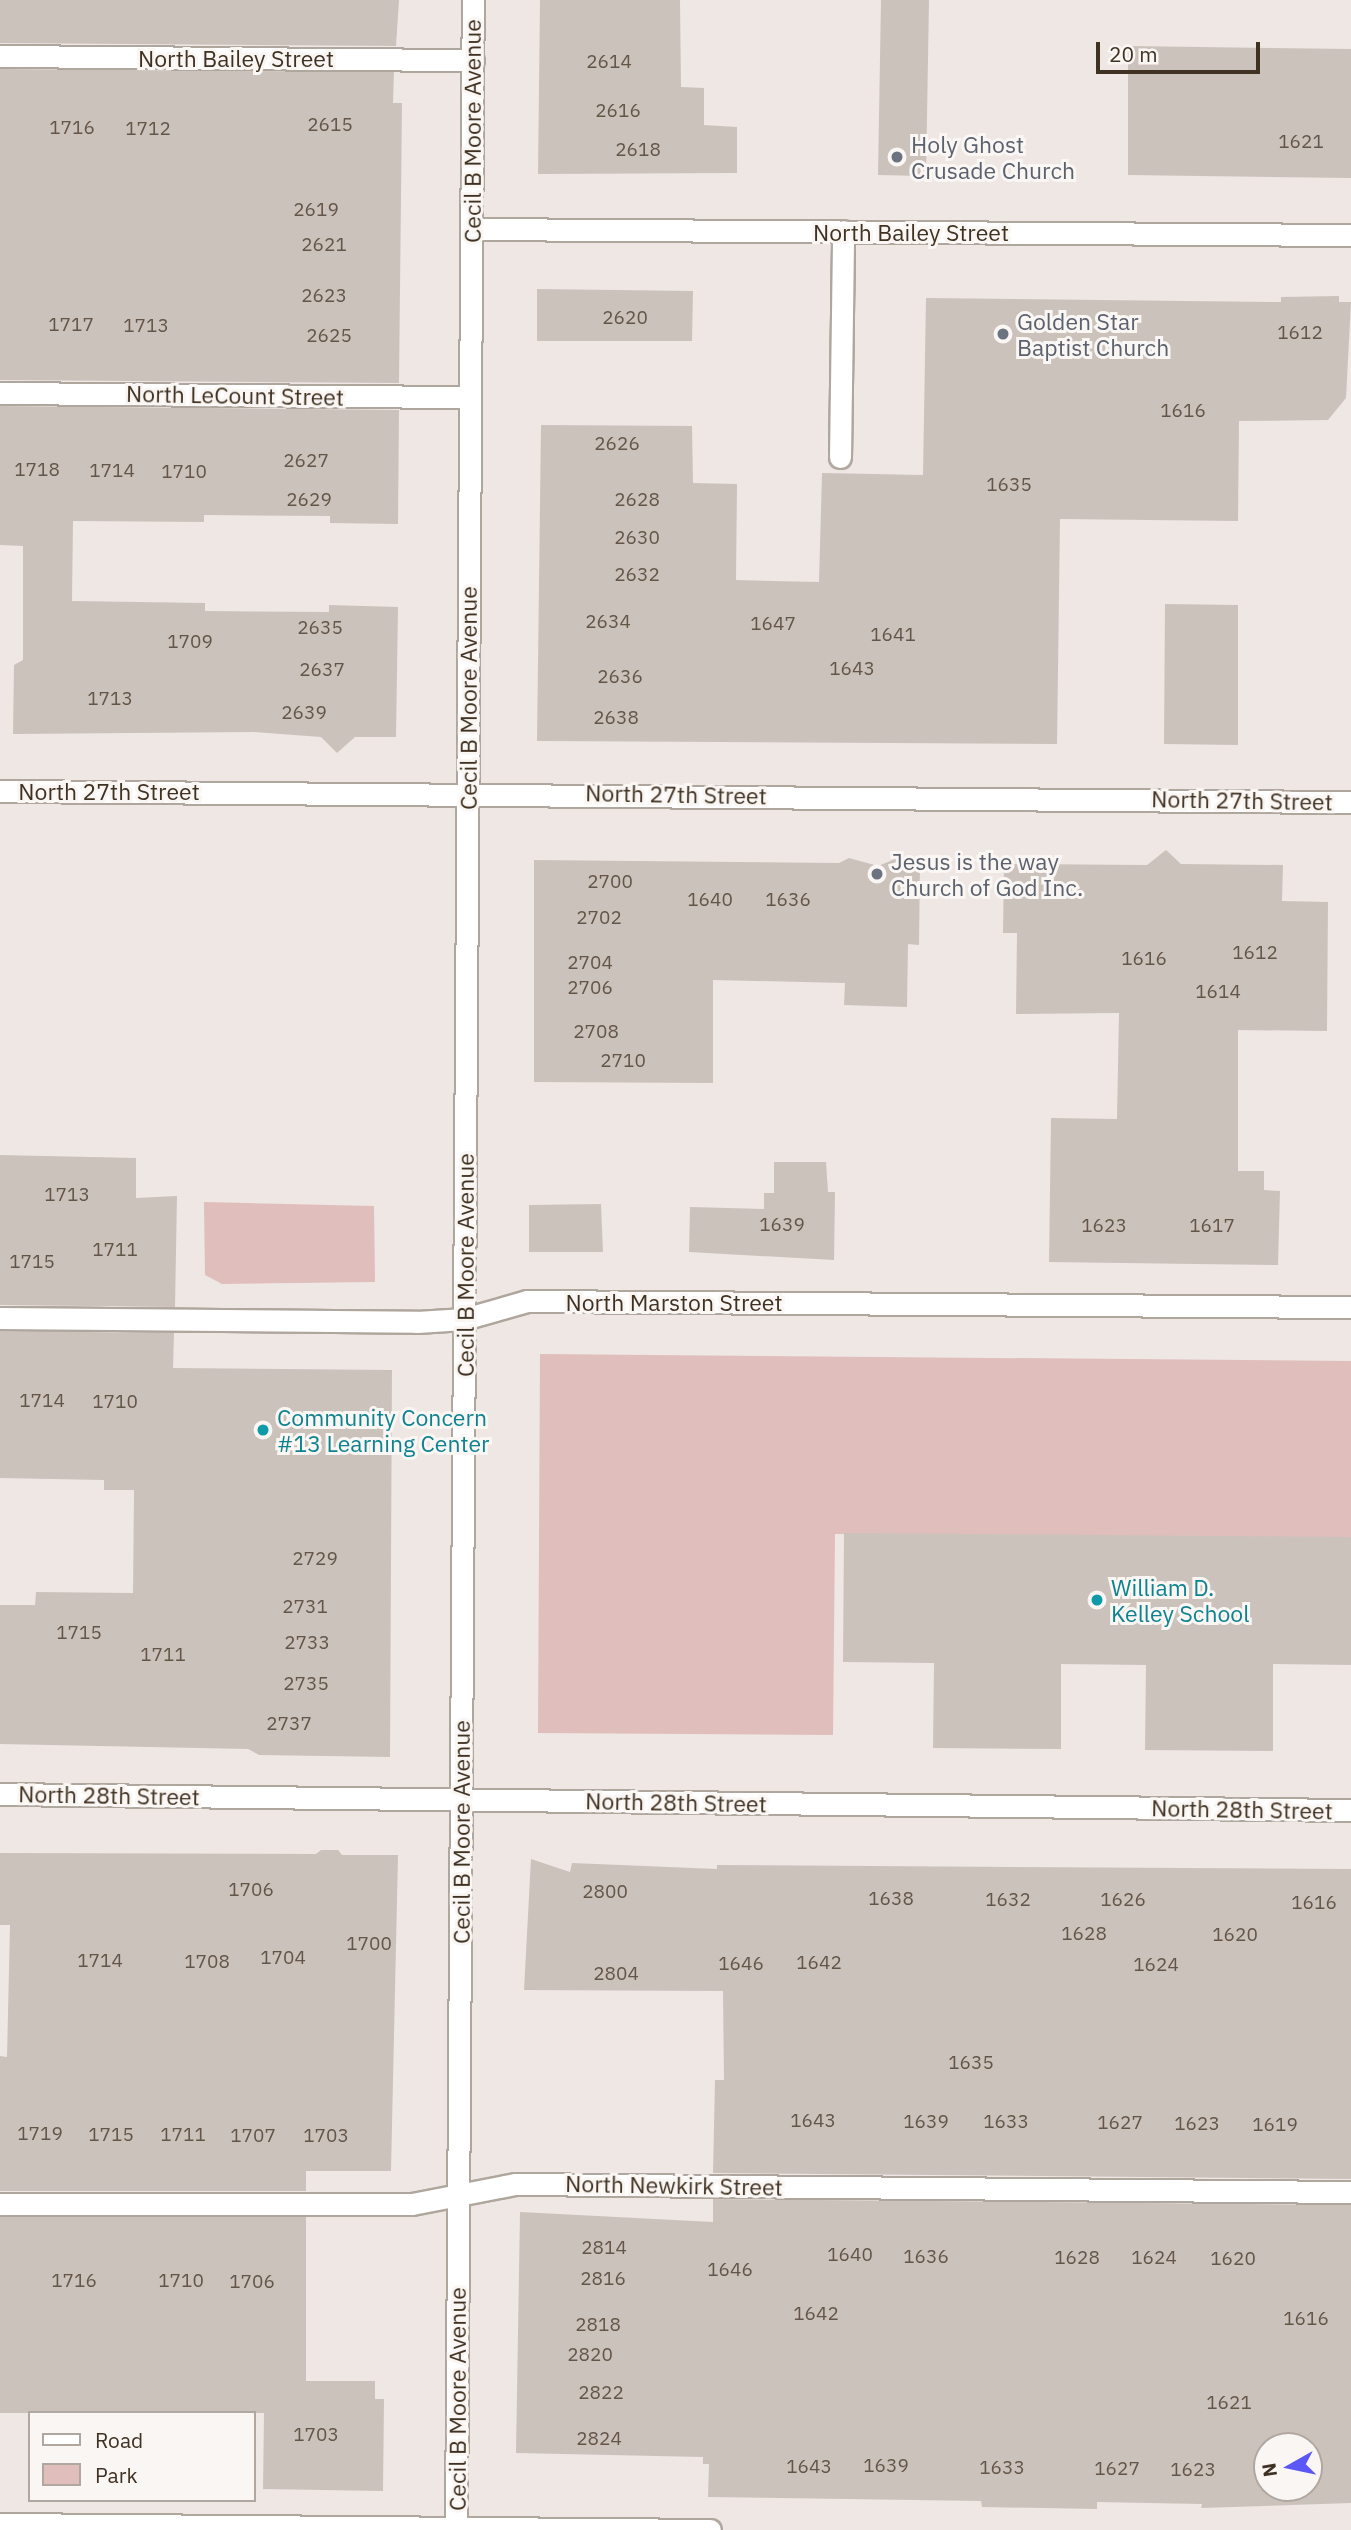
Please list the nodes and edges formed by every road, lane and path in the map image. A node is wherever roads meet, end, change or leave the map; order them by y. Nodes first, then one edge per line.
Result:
1 (473, 0) edge
2 (0, 56) edge
3 (473, 60) junction
4 (472, 229) junction
5 (843, 231) junction
6 (1351, 234) edge
7 (0, 393) edge
8 (470, 397) junction
9 (840, 457) dead end
10 (0, 791) edge
11 (468, 792) junction
12 (1351, 802) edge
13 (1351, 1307) edge
14 (0, 1318) edge
15 (464, 1318) junction
16 (0, 1794) edge
17 (461, 1799) junction
18 (1351, 1810) edge
19 (1351, 2192) edge
20 (458, 2195) junction
21 (0, 2204) edge
22 (0, 2524) edge
23 (456, 2528) edge
24 (710, 2530) edge

1 - 3 street, Cecil B Moore Avenue
2 - 3 street, North Bailey Street
3 - 4 street, Cecil B Moore Avenue
4 - 5 street, North Bailey Street
4 - 8 street, Cecil B Moore Avenue
5 - 6 street, North Bailey Street
5 - 9 street
7 - 8 street, North LeCount Street
8 - 11 street, Cecil B Moore Avenue
10 - 11 street, North 27th Street
11 - 12 street, North 27th Street
11 - 15 street, Cecil B Moore Avenue
13 - 15 street, North Marston Street
14 - 15 street, North Marston Street
15 - 17 street, Cecil B Moore Avenue
16 - 17 street, North 28th Street
17 - 18 street, North 28th Street
17 - 20 street, Cecil B Moore Avenue
19 - 20 street, North Newkirk Street
20 - 21 street, North Newkirk Street
20 - 23 street, Cecil B Moore Avenue
22 - 23 street
23 - 24 street

